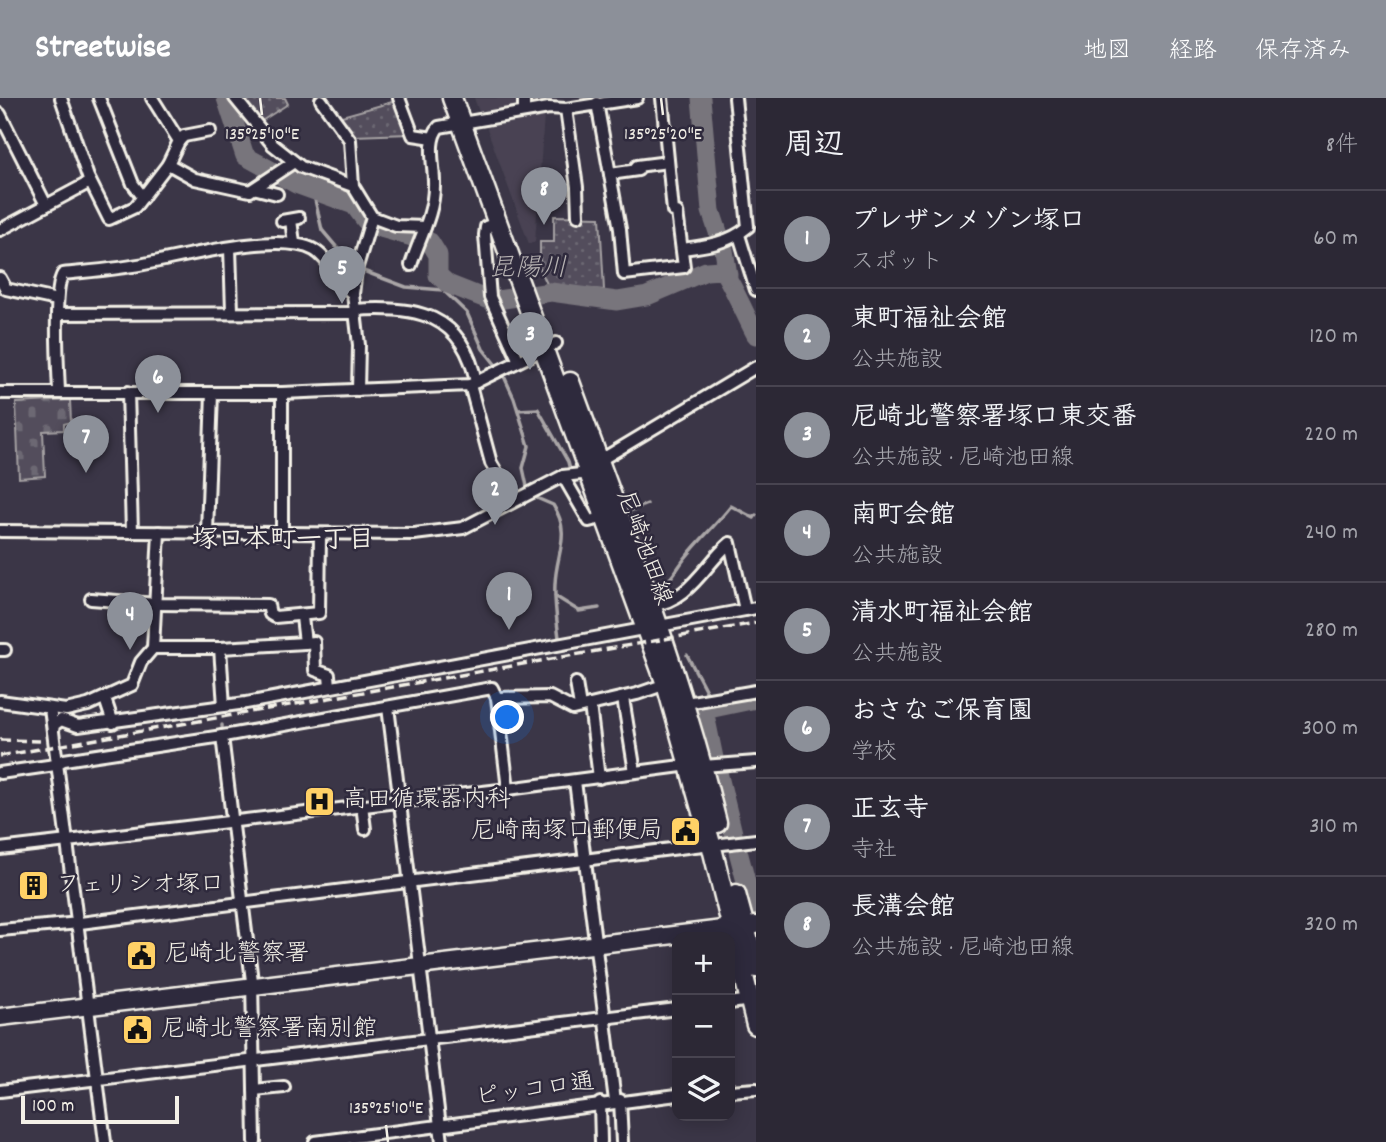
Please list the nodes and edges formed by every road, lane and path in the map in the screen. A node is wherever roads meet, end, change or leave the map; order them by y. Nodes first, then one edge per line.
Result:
1 (61, 98) edge
2 (99, 98) edge
3 (152, 98) edge
4 (235, 98) edge
5 (399, 98) edge
6 (452, 98) edge
7 (463, 98) edge
8 (524, 98) edge
9 (638, 98) edge
10 (662, 98) edge
11 (734, 98) edge
12 (321, 100) dead end
13 (590, 102) edge
14 (548, 103) edge
15 (565, 109) junction
16 (524, 112) junction
17 (0, 114) edge
18 (467, 121) junction
19 (210, 131) dead end
20 (433, 138) junction
21 (178, 141) junction
22 (294, 162) junction
23 (668, 162) junction
24 (168, 164) junction
25 (610, 174) junction
26 (90, 182) junction
27 (354, 186) junction
28 (257, 188) junction
29 (277, 194) dead end
30 (143, 197) junction
31 (46, 205) junction
32 (578, 216) dead end
33 (291, 220) dead end
34 (371, 221) junction
35 (499, 222) junction
36 (0, 230) edge
37 (422, 234) junction
38 (738, 235) junction
39 (294, 243) junction
40 (230, 248) junction
41 (682, 249) junction
42 (411, 265) dead end
43 (357, 269) junction
44 (334, 274) junction
45 (1, 284) edge
46 (756, 290) edge
47 (353, 294) junction
48 (531, 294) junction
49 (57, 300) junction
50 (232, 311) junction
51 (354, 312) junction
52 (58, 314) junction
53 (551, 346) junction
54 (518, 359) junction
55 (756, 368) edge
56 (473, 383) junction
57 (358, 390) junction
58 (59, 391) junction
59 (128, 392) junction
60 (0, 393) edge
61 (212, 393) junction
62 (282, 393) junction
63 (579, 472) junction
64 (513, 500) junction
65 (606, 517) junction
66 (0, 531) edge
67 (132, 532) junction
68 (159, 532) junction
69 (207, 532) junction
70 (282, 533) junction
71 (320, 534) junction
72 (91, 599) dead end
73 (157, 604) junction
74 (652, 605) junction
75 (751, 609) edge
76 (302, 617) junction
77 (654, 627) junction
78 (305, 643) junction
79 (153, 648) junction
80 (220, 649) junction
81 (576, 683) dead end
82 (666, 684) junction
83 (330, 687) junction
84 (756, 691) edge
85 (497, 698) junction
86 (623, 698) junction
87 (105, 699) junction
88 (0, 701) edge
89 (691, 702) junction
90 (224, 706) junction
91 (585, 706) junction
92 (388, 707) junction
93 (50, 708) junction
94 (76, 709) junction
95 (113, 723) junction
96 (78, 726) junction
97 (53, 731) junction
98 (225, 735) junction
99 (756, 762) edge
100 (59, 764) junction
101 (696, 765) junction
102 (635, 772) junction
103 (0, 774) edge
104 (598, 778) junction
105 (575, 781) junction
106 (508, 789) junction
107 (401, 801) junction
108 (362, 806) junction
109 (235, 820) junction
110 (365, 829) dead end
111 (756, 840) edge
112 (69, 841) junction
113 (717, 844) junction
114 (0, 849) edge
115 (584, 859) junction
116 (410, 881) junction
117 (245, 901) junction
118 (80, 923) junction
119 (745, 927) edge
120 (0, 930) edge
121 (596, 945) junction
122 (421, 967) junction
123 (756, 968) edge
124 (252, 988) junction
125 (750, 1000) junction
126 (735, 1002) edge
127 (90, 1007) junction
128 (672, 1010) edge
129 (0, 1017) edge
130 (605, 1018) junction
131 (756, 1025) edge
132 (429, 1039) junction
133 (253, 1061) junction
134 (97, 1080) junction
135 (284, 1087) dead end
136 (756, 1089) edge
137 (258, 1090) junction
138 (0, 1091) edge
139 (735, 1091) edge
140 (672, 1096) edge
141 (618, 1101) junction
142 (600, 1103) junction
143 (440, 1125) junction
144 (105, 1142) edge
145 (255, 1142) edge
146 (315, 1142) edge
147 (442, 1142) edge
148 (601, 1142) edge
149 (622, 1142) edge

1 - 26 street
2 - 30 street
3 - 21 street
4 - 22 street
5 - 20 street
6 - 18 main road, 尼崎池田線
7 - 18 main road, 尼崎池田線
8 - 16 street
9 - 13 street
10 - 23 street
11 - 38 street
12 - 27 street
13 - 15 street
13 - 25 street
14 - 15 street
14 - 16 street
15 - 32 street
16 - 18 street
17 - 31 street
18 - 20 street
18 - 35 main road, 尼崎池田線
18 - 48 main road, 尼崎池田線
19 - 21 street
20 - 37 street
21 - 24 street
22 - 27 street
22 - 28 street
23 - 25 street
23 - 41 street
24 - 28 street
24 - 30 street
25 - 41 street
26 - 30 street
26 - 31 street
27 - 34 street
28 - 29 street
31 - 36 street
33 - 39 street
34 - 37 street
34 - 43 street
35 - 48 main road, 尼崎池田線
35 - 54 street
37 - 42 street
38 - 41 street
38 - 46 street
39 - 40 street
39 - 44 street
40 - 49 street
40 - 50 street
43 - 44 street
43 - 47 street
44 - 47 street
45 - 49 street
47 - 51 street
48 - 53 main road, 尼崎池田線
49 - 52 street
50 - 51 street
50 - 52 street
51 - 56 street
51 - 57 street
52 - 58 street
53 - 54 street
53 - 63 main road, 尼崎池田線
54 - 56 street
55 - 63 street
56 - 57 street
56 - 64 street
57 - 62 street
58 - 59 street
58 - 60 street
59 - 61 street
59 - 67 street
61 - 62 street
61 - 69 street
62 - 70 street
63 - 64 street
63 - 65 main road, 尼崎池田線
63 - 65 street
63 - 74 main road, 尼崎池田線
64 - 71 street
65 - 77 main road, 尼崎池田線
66 - 67 street
67 - 68 street
68 - 69 street
68 - 73 street
69 - 70 street
70 - 71 street
71 - 76 street
72 - 73 street
73 - 76 street
73 - 79 street
74 - 75 street
74 - 77 main road, 尼崎池田線
75 - 77 street
76 - 78 street
77 - 82 main road, 尼崎池田線
77 - 83 street
77 - 89 main road, 尼崎池田線
78 - 80 street
78 - 83 street
79 - 80 street
79 - 87 street
80 - 90 street
81 - 91 street
82 - 86 street
82 - 101 main road, 尼崎池田線
83 - 90 street
84 - 89 street
85 - 91 street
85 - 92 street
85 - 106 street
86 - 91 street
86 - 102 street
87 - 94 street
87 - 95 street
88 - 93 street
89 - 101 main road, 尼崎池田線
90 - 95 street
91 - 104 street
92 - 98 street
92 - 107 street
93 - 94 street
93 - 97 street
94 - 96 street
95 - 96 street
96 - 97 street
97 - 100 street
98 - 100 street
98 - 109 street
99 - 101 street
100 - 103 street
100 - 112 street
101 - 102 street
101 - 113 main road, 尼崎池田線
102 - 104 street
104 - 105 street
105 - 106 street
105 - 115 street
106 - 107 street
107 - 108 street
107 - 116 street
108 - 109 street
108 - 110 street
109 - 112 street
109 - 117 street
111 - 113 street
112 - 114 street
112 - 118 street
113 - 115 street
113 - 119 main road, 尼崎池田線
115 - 116 street
115 - 121 street
116 - 117 street
116 - 122 street
117 - 118 street
117 - 124 street
118 - 120 street
118 - 127 street
119 - 121 street
119 - 123 main road, 尼崎池田線
119 - 125 main road, 尼崎池田線
121 - 122 street
121 - 130 street
122 - 124 street
122 - 132 street
124 - 127 street
124 - 133 street
125 - 126 street
125 - 131 main road, 尼崎池田線
127 - 129 street
127 - 134 street
128 - 130 street
130 - 132 street
130 - 141 street
132 - 133 street
132 - 143 street
133 - 134 street
133 - 137 street
134 - 138 street
134 - 144 street
135 - 137 street
136 - 139 street
137 - 145 street
140 - 141 street, ピッコロ通
141 - 142 street, ピッコロ通
141 - 149 street
142 - 143 street, ピッコロ通
142 - 148 street
143 - 146 street, ピッコロ通
143 - 147 street

